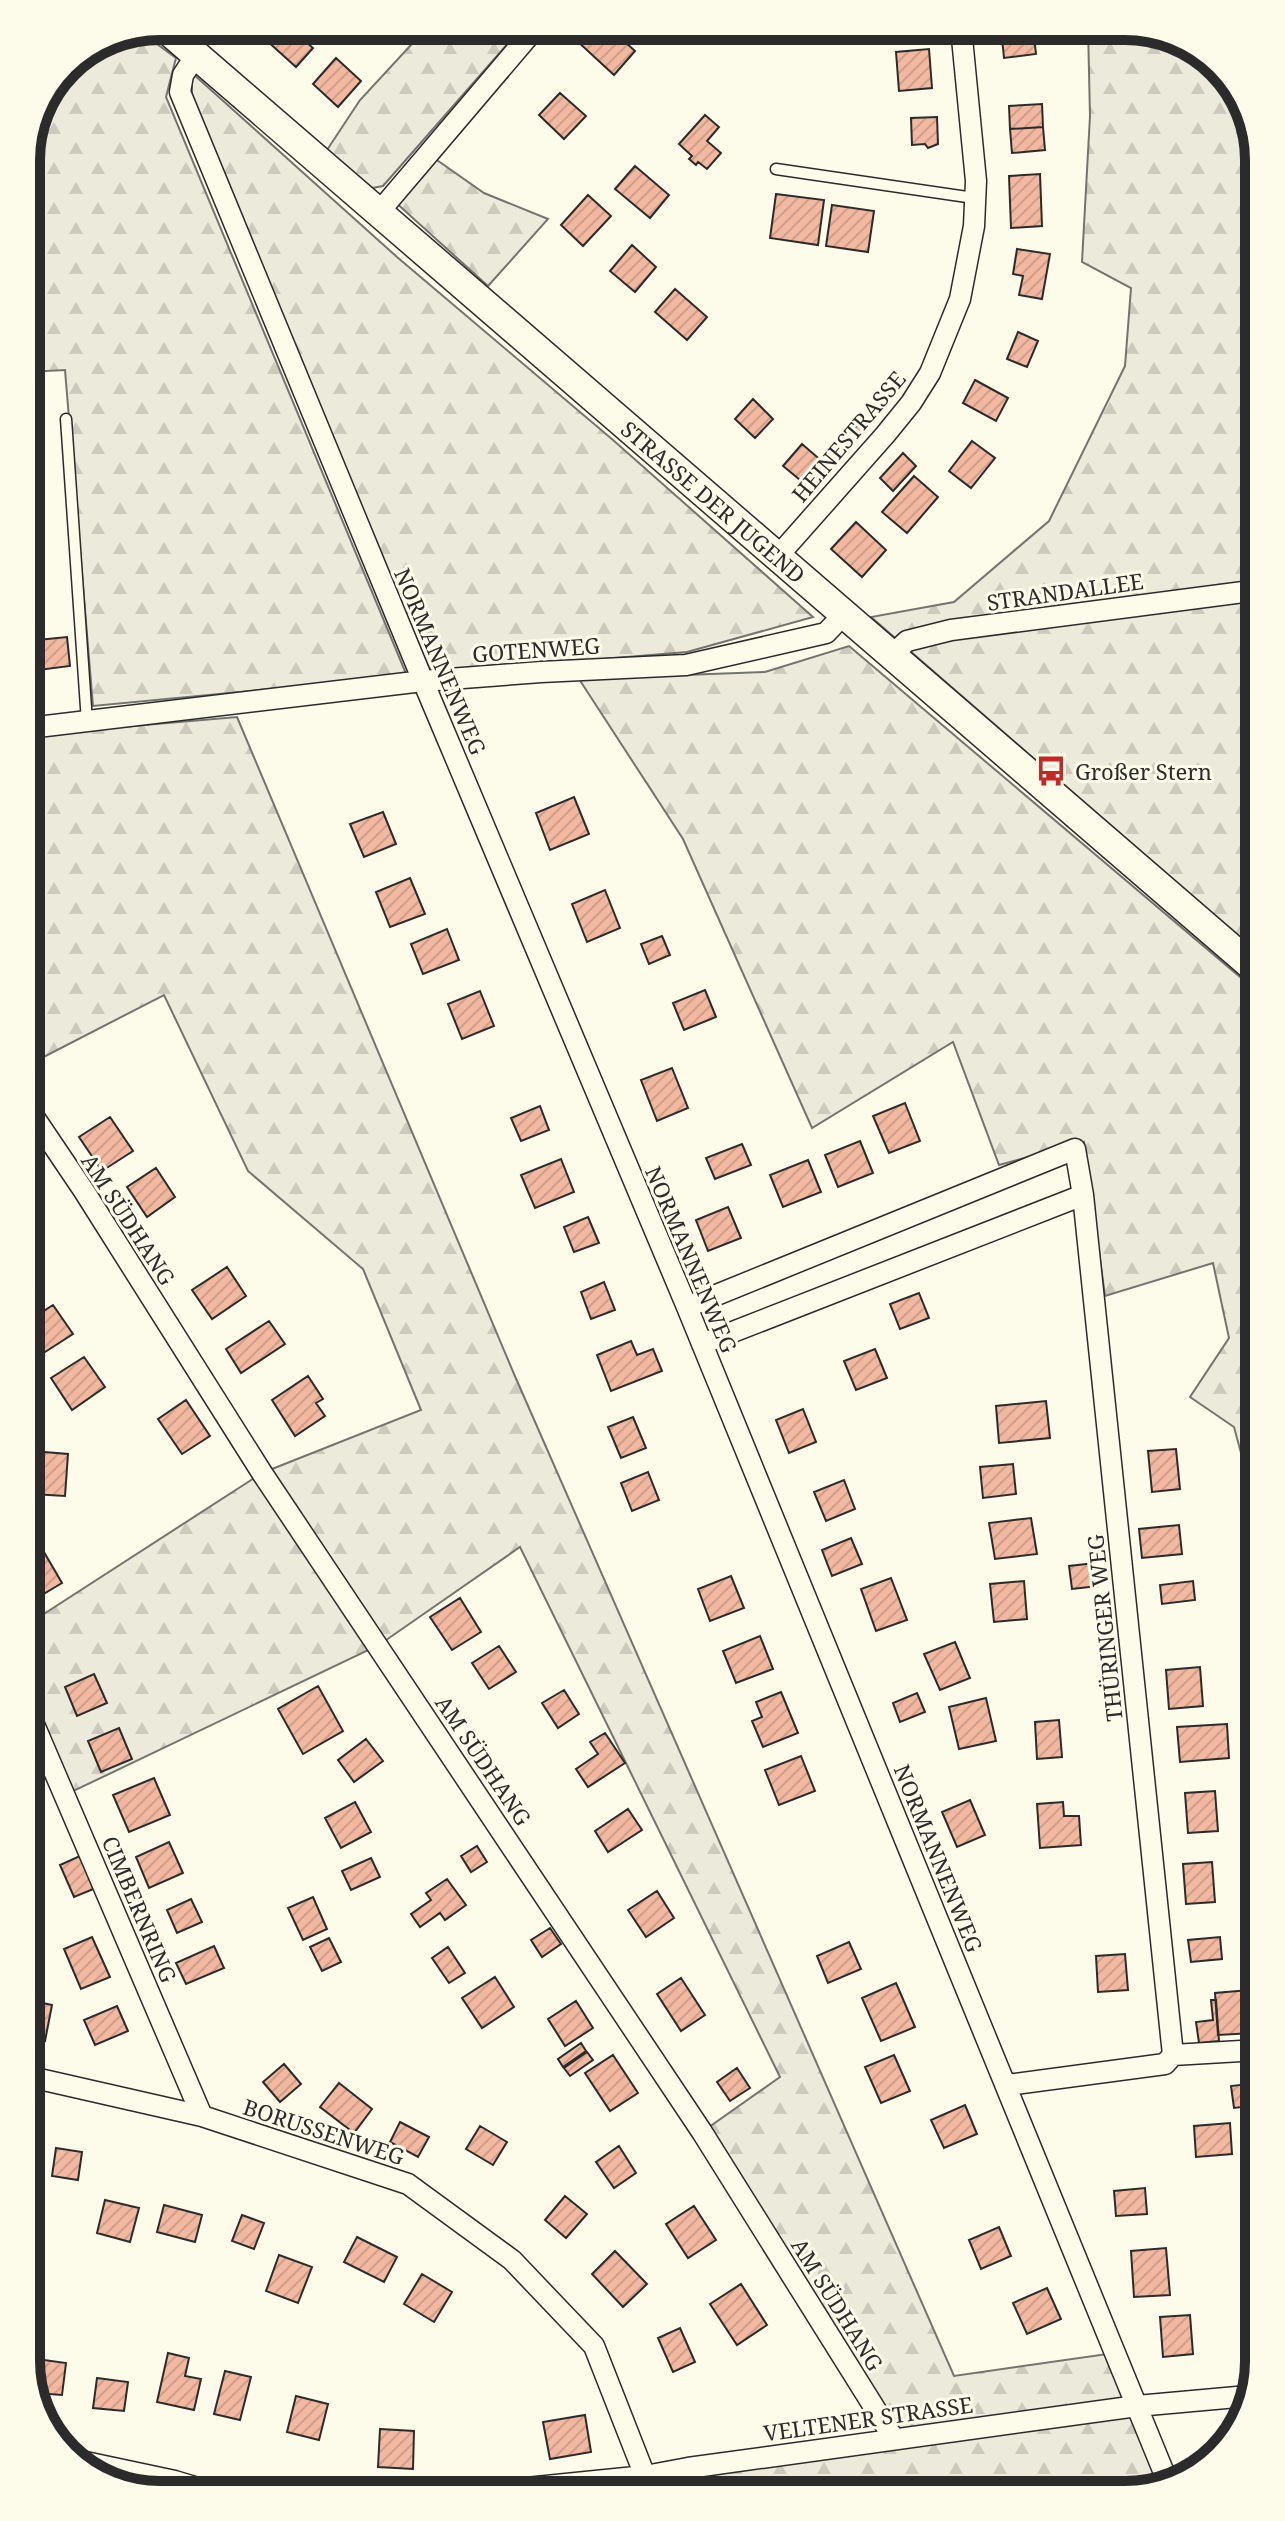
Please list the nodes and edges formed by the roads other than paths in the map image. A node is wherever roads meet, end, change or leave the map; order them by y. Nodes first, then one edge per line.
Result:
1 (179, 40) edge
2 (525, 40) edge
3 (962, 40) edge
4 (196, 55) junction
5 (776, 169) dead end
6 (974, 198) junction
7 (379, 212) junction
8 (66, 419) dead end
9 (778, 556) junction
10 (1245, 592) edge
11 (845, 613) junction
12 (892, 655) junction
13 (423, 681) junction
14 (87, 722) junction
15 (40, 727) edge
16 (1245, 960) edge
17 (40, 1126) edge
18 (1083, 1195) junction
19 (687, 1307) junction
20 (702, 1344) junction
21 (40, 1738) edge
22 (1245, 2051) edge
23 (1173, 2055) junction
24 (40, 2079) edge
25 (1007, 2085) junction
26 (202, 2116) junction
27 (1239, 2397) edge
28 (1137, 2406) junction
29 (894, 2439) junction
30 (116, 2473) edge
31 (1165, 2474) edge
32 (645, 2476) junction
33 (155, 2481) edge
34 (595, 2481) edge

1 - 4 street, STRASSE DER JUGEND
2 - 7 street
3 - 6 street, HEINESTRASSE
4 - 7 street, STRASSE DER JUGEND
4 - 13 street, NORMANNENWEG
5 - 6 lane
6 - 9 street, HEINESTRASSE
7 - 9 street, STRASSE DER JUGEND
8 - 14 lane
9 - 11 street, STRASSE DER JUGEND
10 - 12 street, STRANDALLEE
11 - 12 street, STRASSE DER JUGEND
11 - 13 street, GOTENWEG
12 - 16 street, STRASSE DER JUGEND
13 - 14 street, GOTENWEG
13 - 19 street, NORMANNENWEG
14 - 15 street, GOTENWEG
17 - 29 street, AM SÜDHANG
18 - 19 street, THÜRINGER WEG
18 - 20 street
18 - 23 street, THÜRINGER WEG
19 - 20 street, NORMANNENWEG
20 - 25 street, NORMANNENWEG
21 - 26 street, CIMBERNRING
22 - 23 street
23 - 25 street
24 - 26 street, BORUSSENWEG
25 - 28 street, NORMANNENWEG
26 - 32 street, BORUSSENWEG
27 - 28 street, VELTENER STRASSE
28 - 29 street, VELTENER STRASSE
28 - 31 street, NORMANNENWEG
29 - 32 street, VELTENER STRASSE
30 - 33 street
32 - 34 street, VELTENER STRASSE

